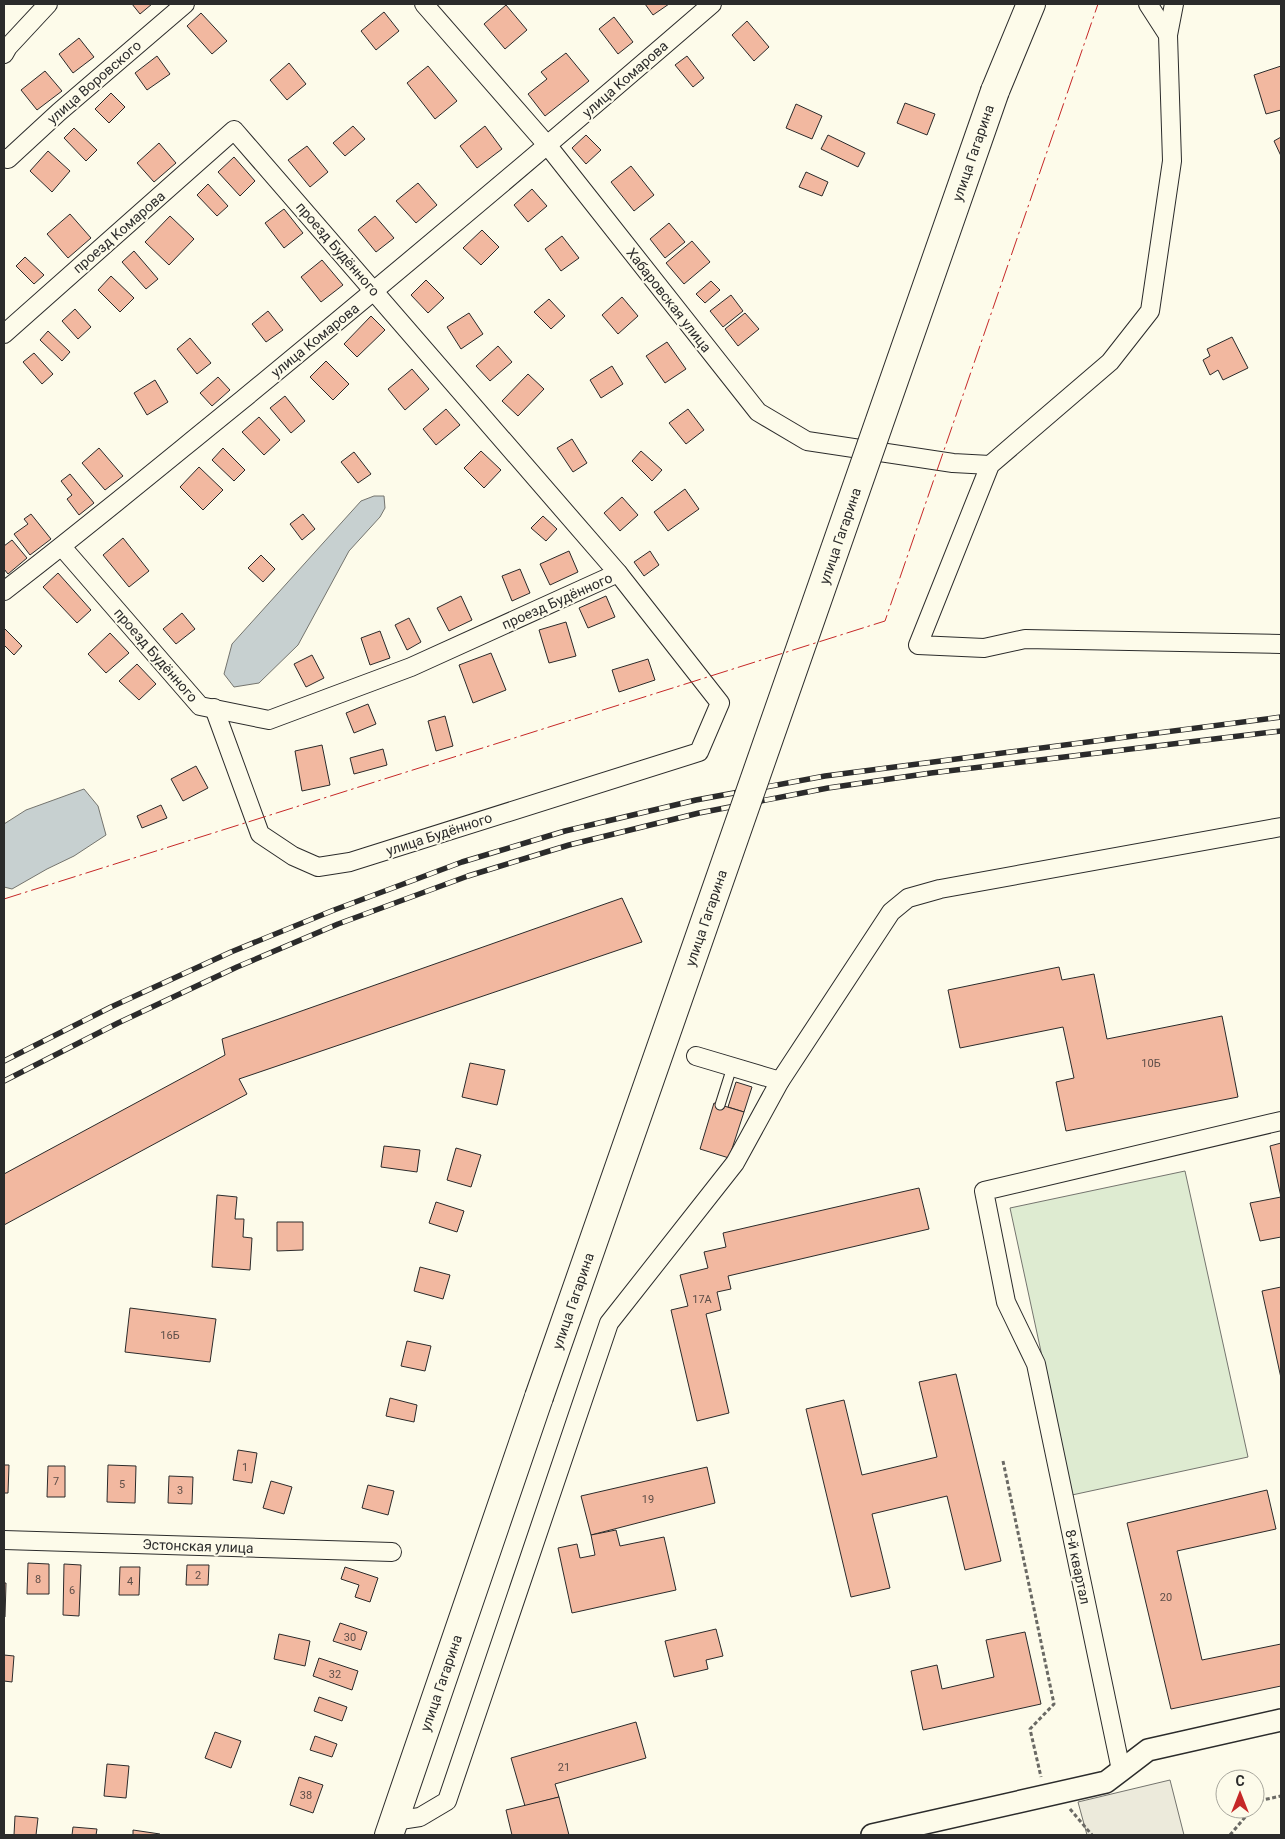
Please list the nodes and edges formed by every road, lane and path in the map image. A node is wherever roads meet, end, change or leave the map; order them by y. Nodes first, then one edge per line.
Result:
1 (48, 4) edge
2 (185, 4) edge
3 (424, 4) edge
4 (712, 4) edge
5 (1031, 4) edge
6 (1148, 4) edge
7 (1174, 4) edge
8 (1168, 35) junction
9 (4, 54) edge
10 (234, 130) joint
11 (548, 146) junction
12 (4, 158) edge
13 (374, 291) junction
14 (4, 334) edge
15 (990, 465) junction
16 (62, 547) junction
17 (618, 573) junction
18 (4, 591) edge
19 (1281, 644) edge
20 (214, 708) junction
21 (1281, 827) edge
22 (696, 1056) dead end
23 (732, 1067) junction
24 (780, 1081) junction
25 (720, 1105) dead end
26 (1281, 1122) edge
27 (1003, 1461) dead end
28 (4, 1540) edge
29 (392, 1552) dead end
30 (1281, 1720) edge
31 (1121, 1770) junction
32 (1065, 1792) junction
33 (1281, 1796) edge
34 (1265, 1799) edge
35 (1244, 1819) edge
36 (391, 1828) edge
37 (872, 1835) edge
38 (1092, 1835) edge
39 (1230, 1835) edge

1 - 9 street
2 - 12 street, улица Воровского
3 - 11 street, Хабаровская улица
4 - 11 street, улица Комарова
5 - 36 main road, улица Гагарина, bridge
6 - 8 street
7 - 8 street
8 - 15 street
10 - 13 street, проезд Будённого
10 - 14 street, проезд Комарова
11 - 13 street, улица Комарова
11 - 15 street, Хабаровская улица
13 - 16 street, улица Комарова
13 - 17 street, проезд Будённого
15 - 19 street
16 - 18 street, улица Комарова
16 - 20 street, проезд Будённого
17 - 20 street, проезд Будённого
17 - 20 street, улица Будённого
21 - 24 street
22 - 23 street
23 - 24 street
23 - 25 lane
24 - 36 street
26 - 31 street, 8-й квартал
27 - 32 path
28 - 29 street, Эстонская улица
30 - 31 street
31 - 32 street
32 - 37 street
32 - 38 path
33 - 34 path
35 - 39 path

